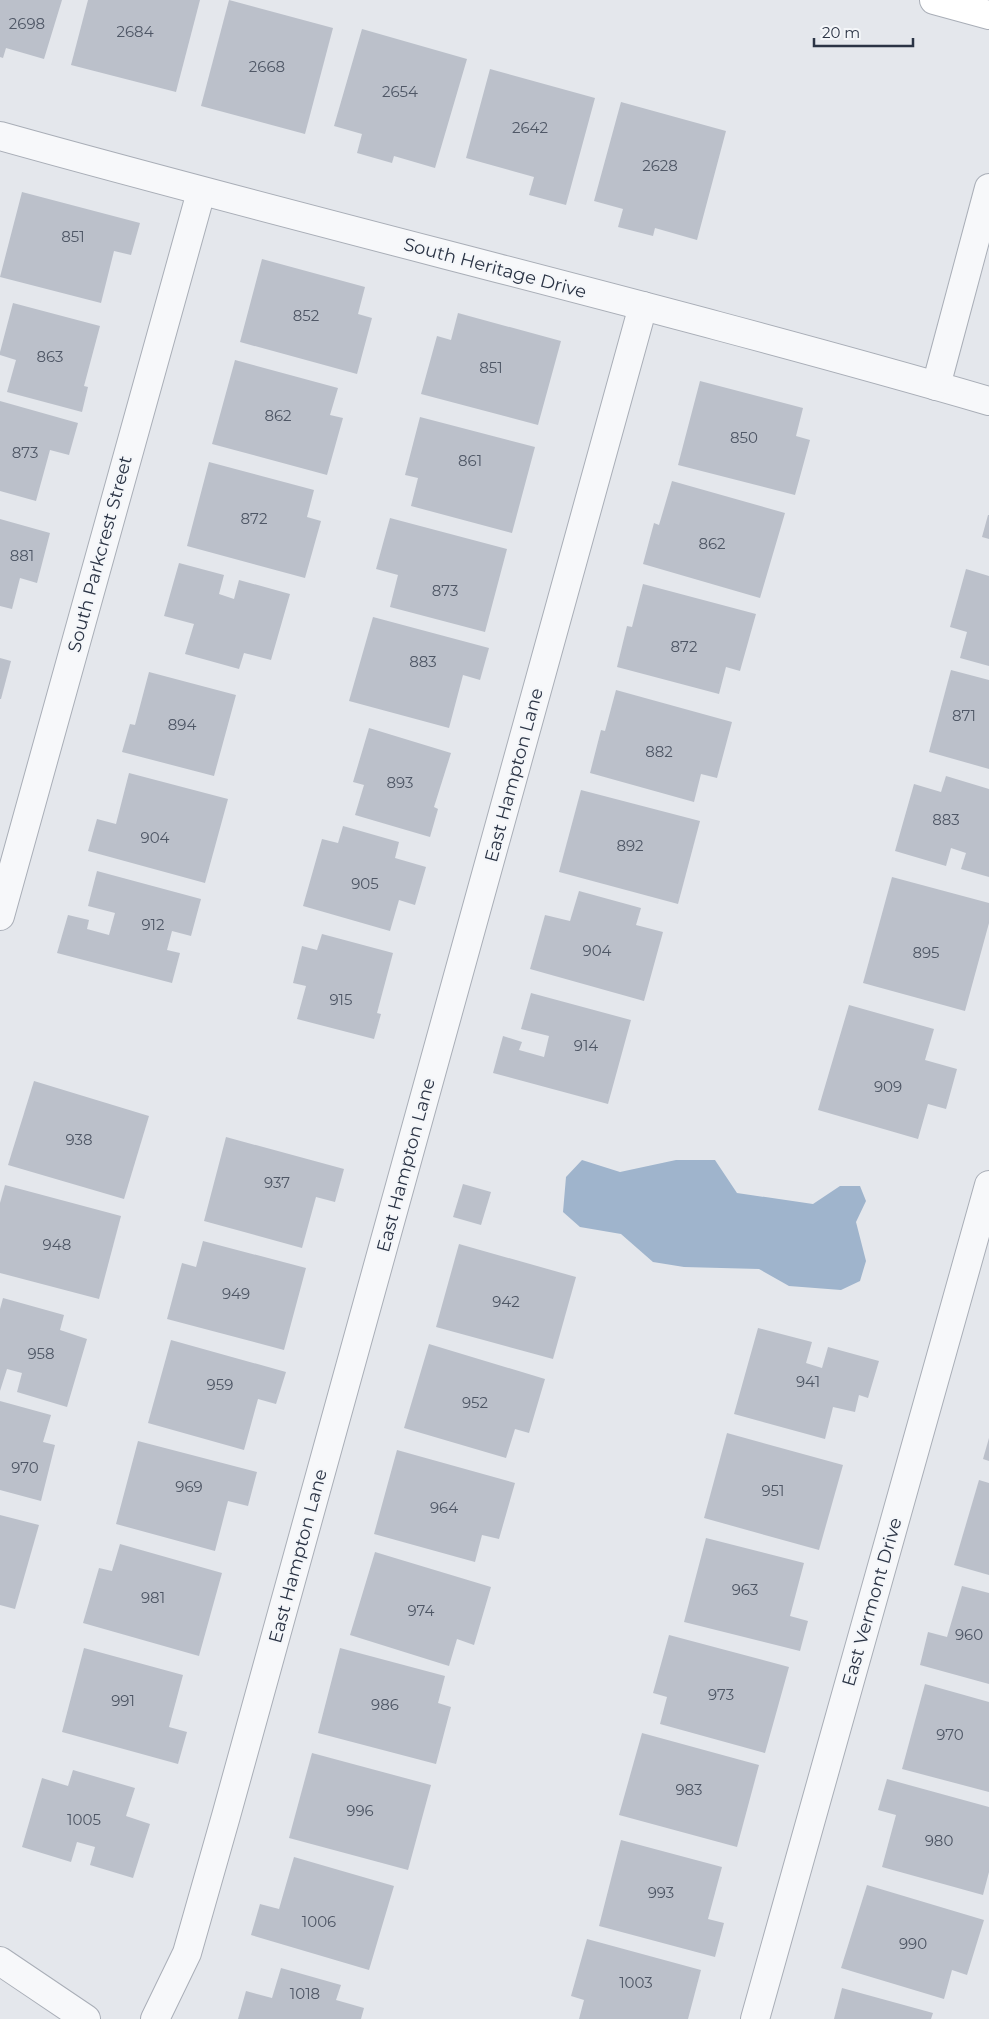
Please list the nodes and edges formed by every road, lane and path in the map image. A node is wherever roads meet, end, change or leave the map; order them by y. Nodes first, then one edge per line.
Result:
1 (934, 0) edge
2 (989, 15) edge
3 (0, 136) edge
4 (989, 188) edge
5 (201, 192) junction
6 (643, 306) junction
7 (936, 386) junction
8 (989, 401) edge
9 (0, 916) edge
10 (989, 1185) edge
11 (0, 1961) edge
12 (86, 2019) edge
13 (155, 2019) edge
14 (755, 2019) edge

1 - 2 main road
3 - 5 street, South Heritage Drive
4 - 7 street
5 - 6 street, South Heritage Drive
5 - 9 street, South Parkcrest Street
6 - 7 street, South Heritage Drive
6 - 13 street, East Hampton Lane
7 - 8 street, South Heritage Drive
10 - 14 street, East Vermont Drive
11 - 12 street

